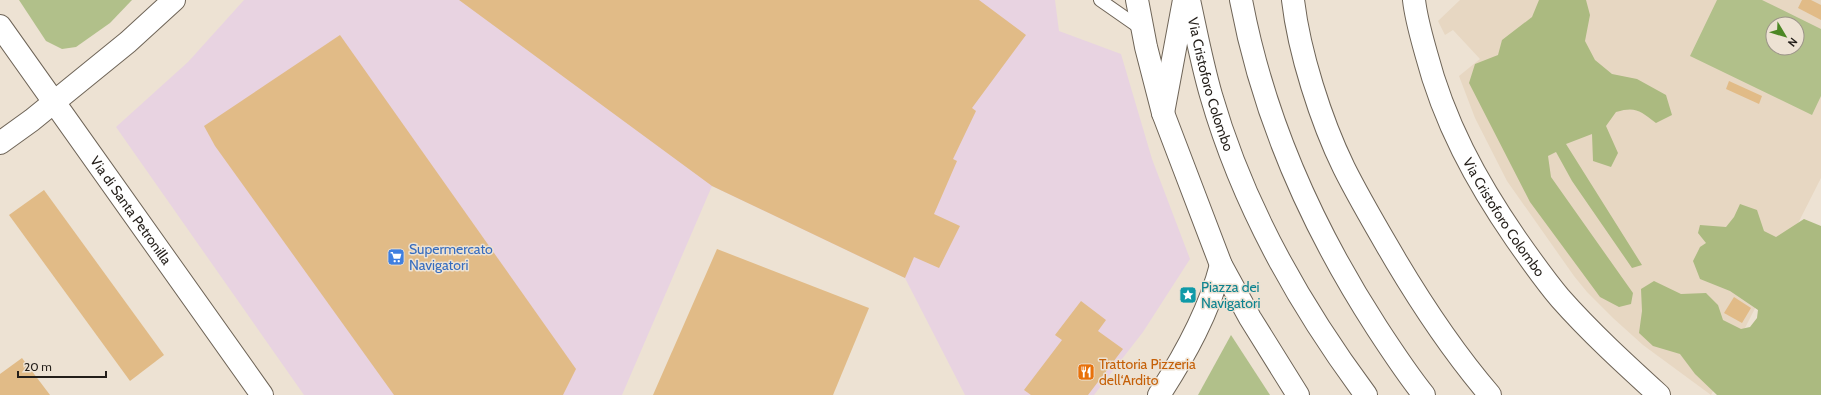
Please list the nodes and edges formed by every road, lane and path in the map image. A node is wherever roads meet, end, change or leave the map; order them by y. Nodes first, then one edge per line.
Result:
1 (174, 0) edge
2 (1100, 0) edge
3 (1137, 0) edge
4 (1184, 0) edge
5 (1189, 0) edge
6 (1242, 0) edge
7 (1293, 0) edge
8 (1414, 0) edge
9 (0, 26) edge
10 (1143, 31) junction
11 (53, 103) junction
12 (1163, 113) junction
13 (0, 143) edge
14 (1221, 265) junction
15 (262, 395) edge
16 (1159, 395) edge
17 (1298, 395) edge
18 (1366, 395) edge
19 (1424, 395) edge
20 (1490, 395) edge
21 (1659, 395) edge

1 - 11 main road
2 - 10 lane
3 - 10 main road
4 - 12 main road
5 - 18 main road, Via Cristoforo Colombo
6 - 19 main road
7 - 20 main road
8 - 21 main road, Via Cristoforo Colombo
9 - 11 main road, Via di Santa Petronilla
10 - 12 main road
11 - 13 main road
11 - 15 main road, Via di Santa Petronilla
12 - 14 main road
14 - 16 main road
14 - 17 main road

